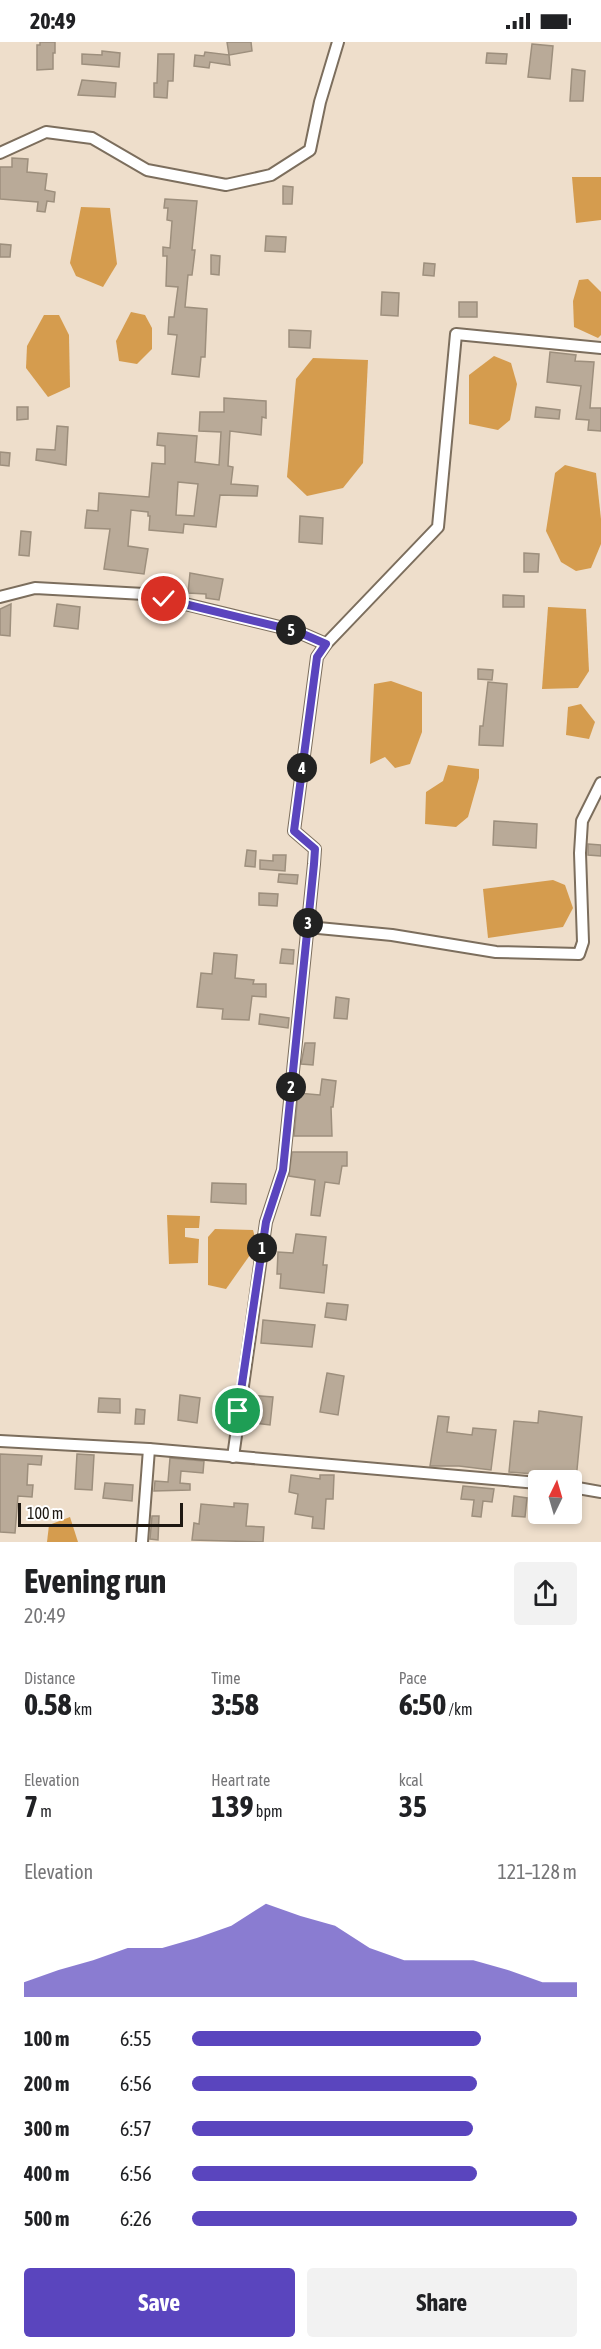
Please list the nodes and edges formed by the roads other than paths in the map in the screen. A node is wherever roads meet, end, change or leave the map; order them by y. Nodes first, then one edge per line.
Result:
1 (338, 42) edge
2 (0, 153) edge
3 (601, 348) edge
4 (0, 597) edge
5 (326, 644) junction
6 (601, 783) edge
7 (308, 927) junction
8 (0, 1441) edge
9 (149, 1449) junction
10 (233, 1457) junction
11 (528, 1482) edge
12 (582, 1489) edge
13 (601, 1492) edge
14 (142, 1542) edge

1 - 2 street
3 - 5 street
4 - 5 street
5 - 7 street
6 - 7 street
7 - 10 street
8 - 9 street
9 - 10 street
9 - 14 street
10 - 11 street
12 - 13 street

